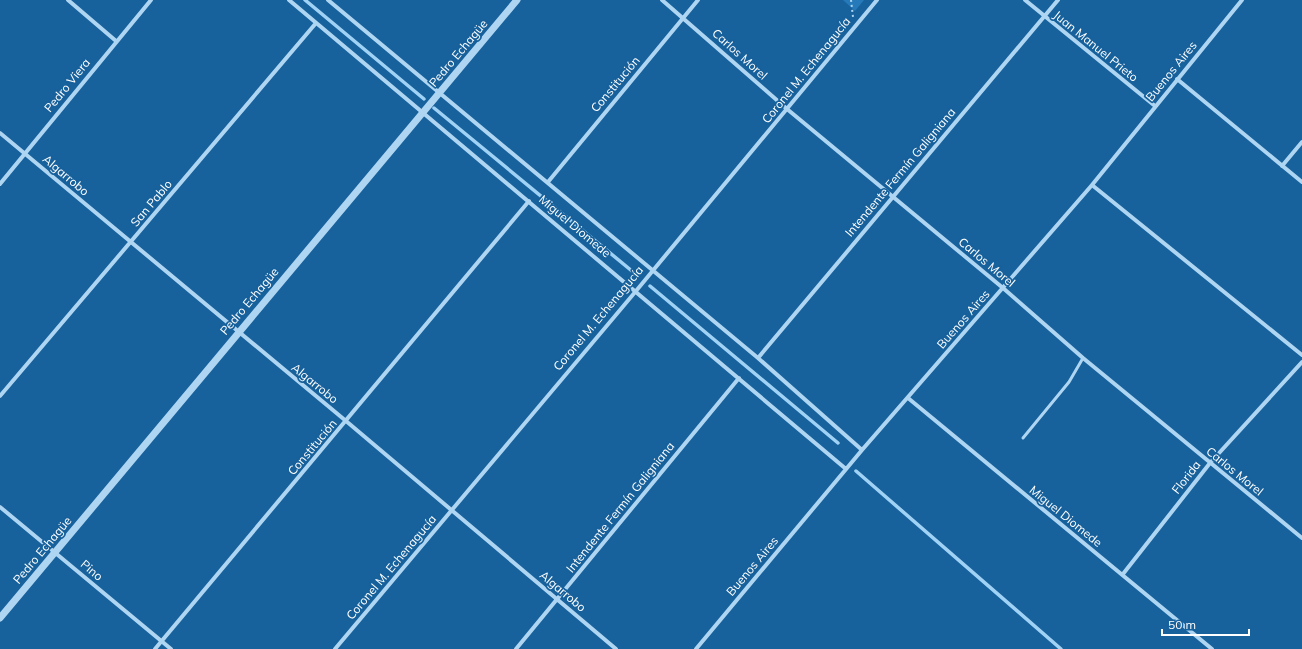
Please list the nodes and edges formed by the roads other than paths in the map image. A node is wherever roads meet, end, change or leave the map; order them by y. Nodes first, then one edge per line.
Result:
1 (68, 0) edge
2 (151, 0) edge
3 (289, 0) edge
4 (328, 0) edge
5 (517, 0) edge
6 (662, 0) edge
7 (698, 0) edge
8 (877, 0) edge
9 (1025, 0) edge
10 (1058, 0) edge
11 (1242, 0) edge
12 (1044, 16) junction
13 (683, 17) junction
14 (316, 23) junction
15 (116, 41) junction
16 (1177, 79) junction
17 (439, 93) junction
18 (1155, 106) junction
19 (787, 109) junction
20 (423, 111) junction
21 (0, 133) edge
22 (1302, 142) edge
23 (25, 154) junction
24 (1282, 166) junction
25 (548, 182) junction
26 (1302, 182) edge
27 (0, 184) edge
28 (1092, 186) junction
29 (892, 196) junction
30 (529, 201) junction
31 (131, 242) junction
32 (652, 269) junction
33 (1003, 288) junction
34 (636, 291) junction
35 (237, 332) junction
36 (1302, 355) edge
37 (758, 358) junction
38 (1083, 358) junction
39 (1302, 362) edge
40 (739, 378) junction
41 (0, 396) edge
42 (908, 398) junction
43 (346, 421) junction
44 (1023, 438) dead end
45 (862, 450) junction
46 (1210, 463) junction
47 (846, 469) junction
48 (0, 507) edge
49 (451, 511) junction
50 (1302, 538) edge
51 (54, 552) junction
52 (1123, 574) junction
53 (557, 599) junction
54 (0, 618) edge
55 (162, 641) junction
56 (156, 649) edge
57 (171, 649) edge
58 (335, 649) edge
59 (516, 649) edge
60 (616, 649) edge
61 (696, 649) edge
62 (1212, 649) edge

1 - 15 street
2 - 15 street, Pedro Viera
3 - 14 street, Miguel Diomede
4 - 17 street, Miguel Diomede
5 - 17 street, Pedro Echagüe
6 - 13 street, Carlos Morel
7 - 13 street, Constitución
8 - 19 street, Coronel M. Echenagucía
9 - 12 street, Juan Manuel Prieto
10 - 12 street, Intendente Fermín Galigniana
11 - 16 street, Buenos Aires
12 - 18 street, Juan Manuel Prieto
12 - 29 street, Intendente Fermín Galigniana
13 - 19 street, Carlos Morel
13 - 25 street, Constitución
14 - 20 street, Miguel Diomede
14 - 31 street, San Pablo
15 - 23 street, Pedro Viera
16 - 18 street, Buenos Aires
16 - 24 street
17 - 20 street, Pedro Echagüe
17 - 25 street, Miguel Diomede
18 - 28 street, Buenos Aires
19 - 29 street, Carlos Morel
19 - 32 street, Coronel M. Echenagucía
20 - 30 street, Miguel Diomede
20 - 35 street, Pedro Echagüe
21 - 23 street, Algarrobo
22 - 24 street
23 - 27 street, Pedro Viera
23 - 31 street, Algarrobo
24 - 26 street
25 - 32 street, Miguel Diomede
28 - 33 street, Buenos Aires
28 - 36 street
29 - 33 street, Carlos Morel
29 - 37 street, Intendente Fermín Galigniana
30 - 34 street, Miguel Diomede
30 - 43 street, Constitución
31 - 35 street, Algarrobo
31 - 41 street, San Pablo
32 - 34 street, Coronel M. Echenagucía
32 - 37 street, Miguel Diomede
33 - 38 street, Carlos Morel
33 - 42 street, Buenos Aires
34 - 40 street, Miguel Diomede
34 - 49 street, Coronel M. Echenagucía
35 - 43 street, Algarrobo
35 - 51 street, Pedro Echagüe
37 - 45 street, Miguel Diomede
38 - 44 lane
38 - 46 street, Carlos Morel
39 - 46 street, Florida
40 - 47 street, Miguel Diomede
40 - 53 street, Intendente Fermín Galigniana
42 - 45 street, Buenos Aires
42 - 52 street, Miguel Diomede
43 - 49 street, Algarrobo
43 - 55 street, Constitución
45 - 47 street, Buenos Aires
46 - 50 street, Carlos Morel
46 - 52 street, Florida
47 - 61 street, Buenos Aires
48 - 51 street, Pino
49 - 53 street, Algarrobo
49 - 58 street, Coronel M. Echenagucía
51 - 54 street, Pedro Echagüe
51 - 55 street, Pino
52 - 62 street, Miguel Diomede
53 - 59 street, Intendente Fermín Galigniana
53 - 60 street, Algarrobo
55 - 56 street, Constitución
55 - 57 street, Pino

